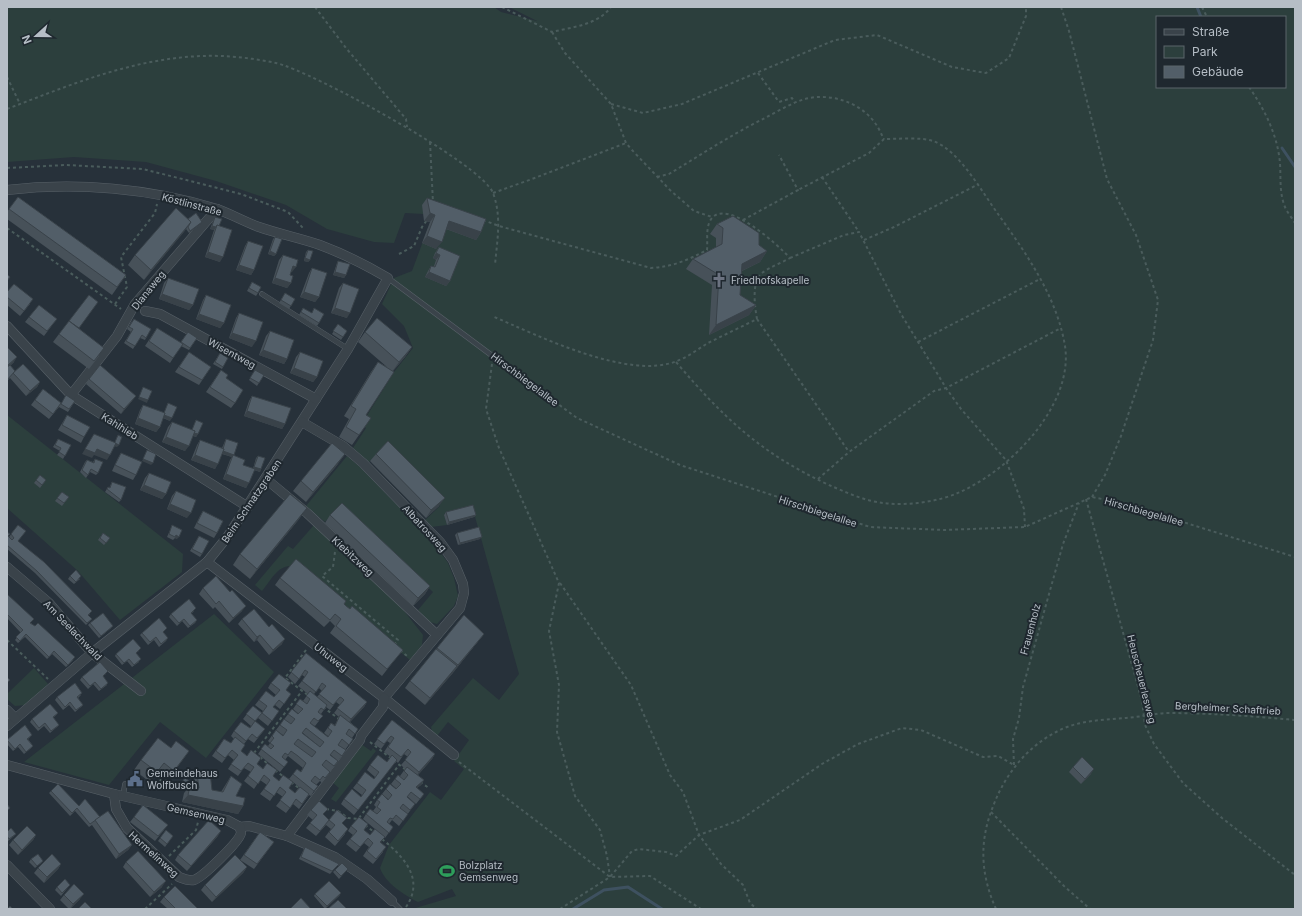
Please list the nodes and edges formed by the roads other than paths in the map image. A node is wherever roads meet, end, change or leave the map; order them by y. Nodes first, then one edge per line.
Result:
1 (7, 190) edge
2 (217, 209) junction
3 (388, 278) junction
4 (262, 294) dead end
5 (145, 310) dead end
6 (7, 326) edge
7 (348, 349) junction
8 (510, 369) road end
9 (71, 395) junction
10 (316, 399) junction
11 (302, 422) junction
12 (266, 479) junction
13 (248, 507) junction
14 (207, 562) junction
15 (7, 567) edge
16 (437, 635) junction
17 (92, 653) junction
18 (141, 691) dead end
19 (384, 698) junction
20 (7, 710) edge
21 (15, 718) junction
22 (7, 726) edge
23 (454, 755) road end
24 (7, 765) edge
25 (125, 784) dead end
26 (114, 794) junction
27 (123, 796) junction
28 (240, 827) junction
29 (287, 836) junction
30 (7, 865) edge
31 (392, 901) joint
32 (50, 909) edge
33 (400, 909) edge

1 - 2 street, Köstlinstraße
2 - 3 street, Köstlinstraße
2 - 9 street, Dianaweg
3 - 7 street, Beim Schnatzgraben
3 - 8 lane, Hirschbiegelallee
4 - 7 lane
5 - 10 street, Wisentweg
6 - 9 street, Kahlhieb
7 - 10 street, Beim Schnatzgraben
9 - 13 street, Kahlhieb
10 - 11 street, Beim Schnatzgraben
11 - 12 street, Beim Schnatzgraben
11 - 16 street, Albatrosweg
12 - 13 street, Beim Schnatzgraben
12 - 16 street, Kiebitzweg
13 - 14 street, Beim Schnatzgraben
14 - 17 street, Beim Schnatzgraben
14 - 19 street, Uhuweg
15 - 17 street, Am Seelachwald
16 - 19 street, Albatrosweg
17 - 18 street, Am Seelachwald
17 - 21 street, Beim Schnatzgraben
19 - 23 street, Uhuweg
19 - 29 street, Albatrosweg
20 - 21 street
21 - 22 street, Beim Schnatzgraben
24 - 26 street, Gemsenweg
25 - 27 lane
26 - 27 street, Gemsenweg
26 - 28 street, Hermelinweg
27 - 28 street, Gemsenweg
28 - 29 street, Gemsenweg
29 - 31 street, Gemsenweg
30 - 32 street
31 - 33 lane

